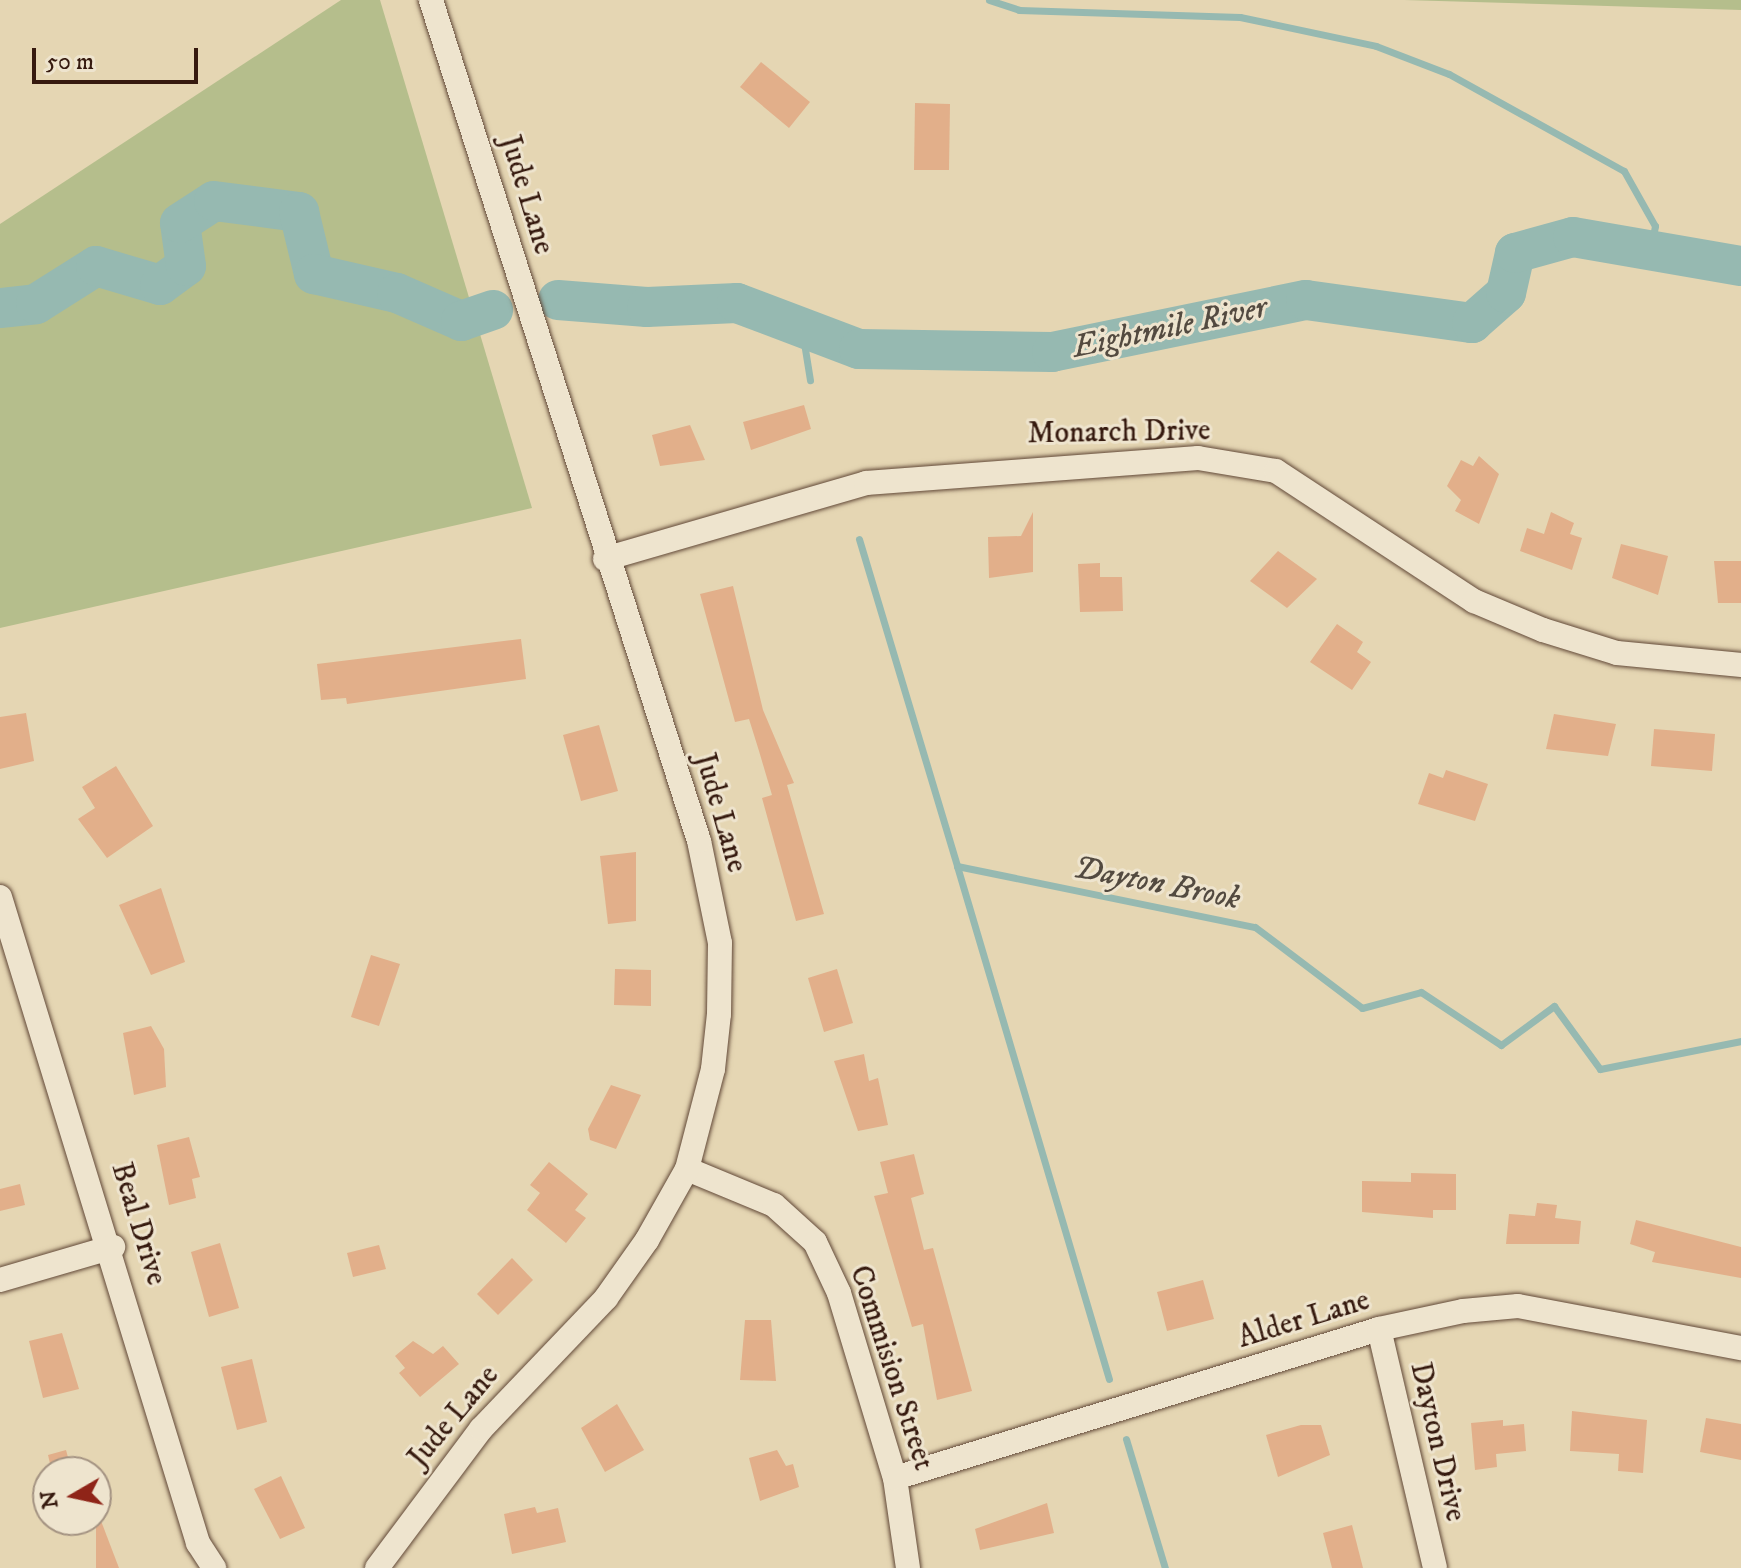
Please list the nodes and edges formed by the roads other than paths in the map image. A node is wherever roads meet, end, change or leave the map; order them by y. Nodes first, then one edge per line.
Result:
1 (431, 0) edge
2 (605, 559) junction
3 (1741, 665) edge
4 (0, 897) edge
5 (687, 1169) junction
6 (113, 1247) junction
7 (0, 1280) edge
8 (1379, 1329) junction
9 (1741, 1348) edge
10 (895, 1478) junction
11 (214, 1568) edge
12 (377, 1568) edge
13 (908, 1568) edge
14 (1435, 1568) edge

1 - 2 street, Jude Lane
2 - 3 street, Monarch Drive
2 - 5 street, Jude Lane
4 - 6 street, Beal Drive
5 - 10 street, Commision Street
5 - 12 street, Jude Lane
6 - 7 street
6 - 11 street, Beal Drive
8 - 9 street, Alder Lane
8 - 10 street, Alder Lane
8 - 14 street, Dayton Drive
10 - 13 street, Commision Street

